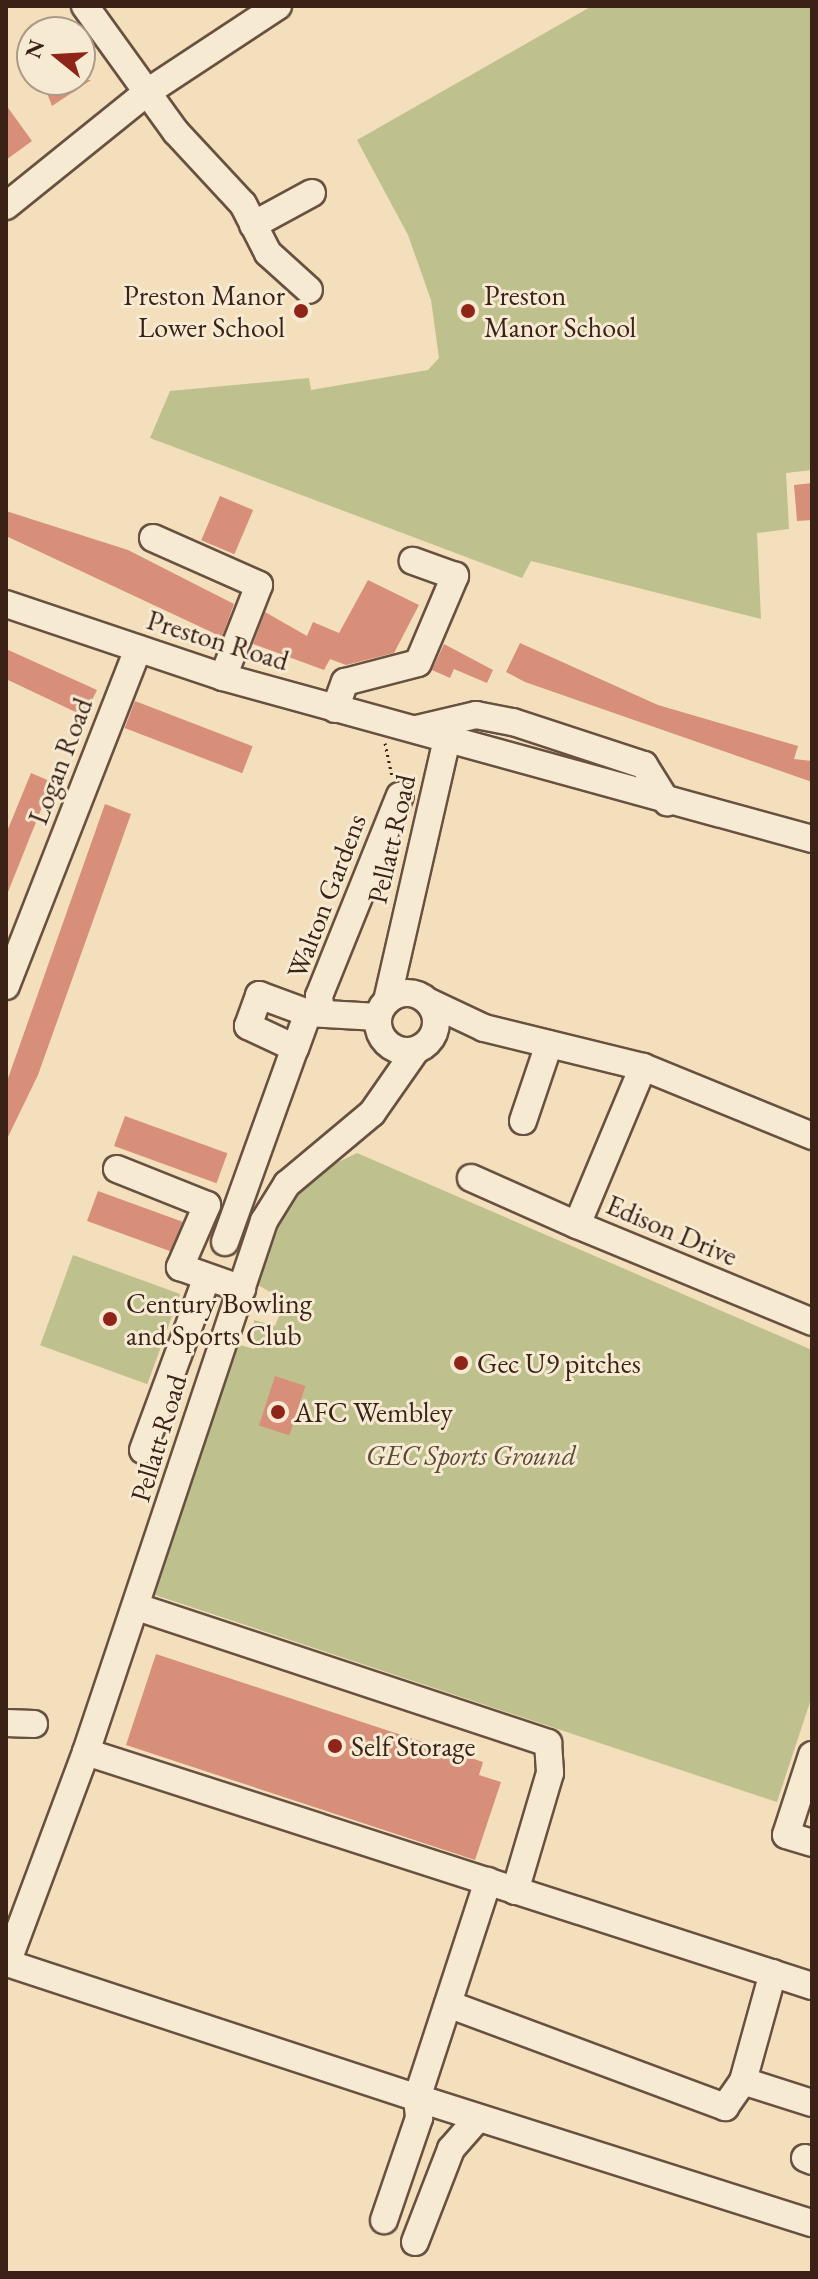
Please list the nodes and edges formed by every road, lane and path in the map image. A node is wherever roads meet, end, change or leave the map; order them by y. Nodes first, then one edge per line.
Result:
1 (85, 6) edge
2 (278, 6) edge
3 (146, 93) junction
4 (312, 193) dead end
5 (6, 206) edge
6 (253, 225) junction
7 (309, 290) dead end
8 (153, 538) dead end
9 (413, 561) dead end
10 (6, 604) edge
11 (138, 649) junction
12 (223, 677) junction
13 (335, 709) junction
14 (402, 727) junction
15 (447, 739) junction
16 (400, 796) joint
17 (667, 802) junction
18 (812, 839) edge
19 (399, 952) junction
20 (6, 986) edge
21 (423, 998) junction
22 (314, 1012) junction
23 (383, 1020) junction
24 (484, 1028) junction
25 (424, 1044) junction
26 (549, 1044) junction
27 (295, 1048) junction
28 (643, 1067) junction
29 (383, 1098) junction
30 (523, 1121) dead end
31 (812, 1136) edge
32 (117, 1169) dead end
33 (471, 1178) dead end
34 (577, 1225) junction
35 (225, 1242) dead end
36 (207, 1277) junction
37 (242, 1289) junction
38 (812, 1322) edge
39 (143, 1450) dead end
40 (140, 1608) junction
41 (6, 1723) edge
42 (34, 1724) dead end
43 (86, 1752) junction
44 (812, 1755) edge
45 (812, 1843) edge
46 (488, 1881) junction
47 (515, 1891) junction
48 (7, 1965) edge
49 (773, 1973) junction
50 (812, 1986) edge
51 (448, 2004) junction
52 (743, 2081) junction
53 (417, 2098) junction
54 (812, 2103) edge
55 (478, 2118) junction
56 (384, 2220) dead end
57 (812, 2223) edge
58 (415, 2242) dead end

1 - 3 street
2 - 3 street
3 - 5 street
3 - 6 street
4 - 6 street
6 - 7 street
8 - 12 street
9 - 13 street
10 - 11 street, Preston Road
11 - 12 street, Preston Road
11 - 20 street, Logan Road
12 - 13 street, Preston Road
13 - 14 street, Preston Road
14 - 15 street, Preston Road
14 - 16 path
14 - 17 street, Preston Road
15 - 17 street, Preston Road
15 - 19 street, Pellatt Road
16 - 22 street, Walton Gardens
17 - 18 street, Preston Road
19 - 21 street
19 - 23 street, Pellatt Road
21 - 23 street
21 - 24 street
21 - 25 street
22 - 23 street, Walton Gardens
22 - 27 street
22 - 27 street
23 - 25 street
23 - 29 street, Pellatt Road
24 - 25 street
24 - 26 street
25 - 29 street, Pellatt Road
26 - 28 street
26 - 30 street
27 - 35 street
28 - 31 street
28 - 34 street, Edison Drive
29 - 37 street, Pellatt Road
32 - 36 street
33 - 34 street
34 - 38 street, Edison Drive
36 - 37 street
36 - 39 street
37 - 40 street, Pellatt Road
40 - 43 street, Pellatt Road
40 - 47 street
41 - 42 street
43 - 46 street
43 - 48 street, Pellatt Road
44 - 45 street
46 - 47 street
46 - 51 street
47 - 49 street
48 - 53 street
49 - 50 street
49 - 52 street
51 - 52 street
51 - 53 street
52 - 54 street
53 - 55 street
53 - 56 street
55 - 57 street
55 - 58 street

